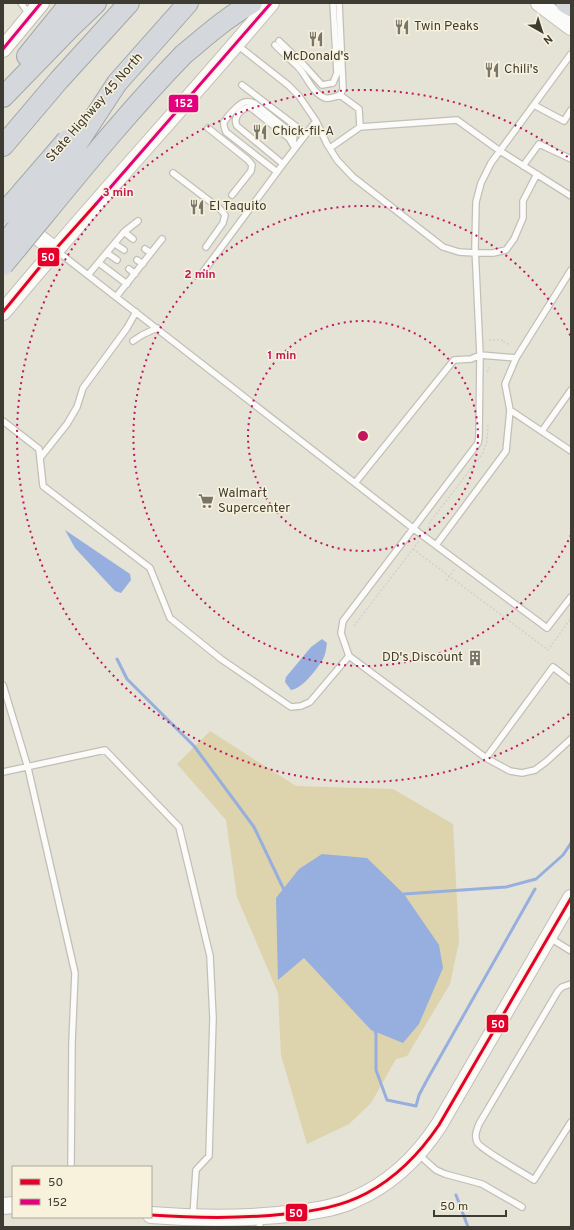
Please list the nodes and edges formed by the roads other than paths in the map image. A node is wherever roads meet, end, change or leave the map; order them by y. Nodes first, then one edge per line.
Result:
1 (41, 3) edge
2 (70, 3) edge
3 (96, 3) edge
4 (129, 3) edge
5 (188, 3) edge
6 (252, 3) edge
7 (271, 3) edge
8 (333, 3) edge
9 (339, 3) edge
10 (539, 3) edge
11 (566, 3) edge
12 (571, 6) edge
13 (26, 9) edge
14 (571, 28) edge
15 (236, 44) junction
16 (3, 49) edge
17 (571, 54) edge
18 (117, 83) junction
19 (242, 85) dead end
20 (3, 87) edge
21 (340, 95) junction
22 (3, 97) edge
23 (534, 105) junction
24 (571, 110) edge
25 (316, 121) junction
26 (360, 127) junction
27 (208, 128) dead end
28 (306, 134) junction
29 (294, 144) junction
30 (3, 146) edge
31 (330, 148) junction
32 (500, 151) junction
33 (291, 153) junction
34 (571, 159) edge
35 (283, 164) junction
36 (523, 166) junction
37 (277, 172) junction
38 (173, 173) dead end
39 (537, 174) junction
40 (232, 195) dead end
41 (571, 196) edge
42 (3, 213) edge
43 (138, 221) dead end
44 (124, 232) junction
45 (133, 239) dead end
46 (162, 240) dead end
47 (115, 244) junction
48 (3, 246) edge
49 (206, 247) dead end
50 (145, 248) dead end
51 (55, 250) junction
52 (124, 250) dead end
53 (107, 253) junction
54 (151, 253) junction
55 (475, 253) junction
56 (117, 260) dead end
57 (137, 260) dead end
58 (98, 263) junction
59 (143, 264) junction
60 (3, 265) edge
61 (129, 269) dead end
62 (571, 270) edge
63 (203, 272) dead end
64 (135, 274) junction
65 (88, 275) junction
66 (127, 284) junction
67 (116, 297) junction
68 (3, 312) edge
69 (136, 312) junction
70 (157, 328) junction
71 (133, 341) dead end
72 (480, 355) junction
73 (516, 358) junction
74 (571, 390) edge
75 (510, 410) junction
76 (3, 421) edge
77 (542, 431) junction
78 (571, 451) edge
79 (40, 458) junction
80 (355, 483) junction
81 (414, 529) junction
82 (436, 545) junction
83 (571, 597) edge
84 (349, 656) junction
85 (571, 680) edge
86 (3, 685) edge
87 (571, 739) edge
88 (486, 758) junction
89 (28, 768) junction
90 (3, 772) edge
91 (571, 898) edge
92 (548, 936) junction
93 (571, 951) edge
94 (571, 984) edge
95 (571, 1122) edge
96 (418, 1154) junction
97 (71, 1166) edge
98 (522, 1207) dead end
99 (152, 1215) edge
100 (193, 1218) junction
101 (260, 1222) edge

1 - 13 street
2 - 20 highway
3 - 22 highway
4 - 30 highway
5 - 18 highway, State Highway 45 North
6 - 60 highway, bridge
7 - 15 street
8 - 21 lane
9 - 21 lane
10 - 14 street
11 - 12 highway
13 - 16 street
15 - 25 lane
15 - 51 street
17 - 23 lane
18 - 42 highway, State Highway 45 North, bridge
18 - 48 highway, bridge
19 - 28 lane
21 - 26 lane
23 - 24 lane
23 - 32 lane
25 - 28 lane
25 - 31 lane
26 - 31 lane
26 - 32 lane
27 - 40 lane
28 - 33 lane
29 - 33 lane
29 - 35 lane
29 - 37 lane
31 - 55 lane
32 - 36 lane
32 - 55 lane
33 - 35 lane
34 - 36 lane
35 - 37 lane
36 - 39 lane
37 - 63 lane
38 - 49 lane
39 - 41 lane
39 - 55 lane
42 - 51 street
43 - 44 lane
44 - 45 lane
44 - 47 lane
46 - 54 lane
47 - 52 lane
47 - 53 lane
50 - 54 lane
51 - 65 lane
51 - 68 street
53 - 56 lane
53 - 58 lane
54 - 59 lane
55 - 72 lane
57 - 59 lane
58 - 65 lane
58 - 66 lane
59 - 64 lane
61 - 64 lane
62 - 73 lane
64 - 66 lane
65 - 67 lane
66 - 67 lane
67 - 69 lane
69 - 70 lane
69 - 79 lane
70 - 71 lane
70 - 80 lane
72 - 73 lane
72 - 80 lane
72 - 81 lane
73 - 75 lane
74 - 77 lane
75 - 77 lane
75 - 82 lane
76 - 79 lane
77 - 78 lane
79 - 84 lane
80 - 81 lane
81 - 82 lane
81 - 84 lane
82 - 83 lane
84 - 88 lane
85 - 88 lane
86 - 89 lane
87 - 88 lane
89 - 90 lane
89 - 97 lane
89 - 100 lane
91 - 92 street
92 - 93 lane
92 - 96 street
94 - 95 lane
96 - 98 lane
96 - 101 street
99 - 100 street
100 - 101 street

